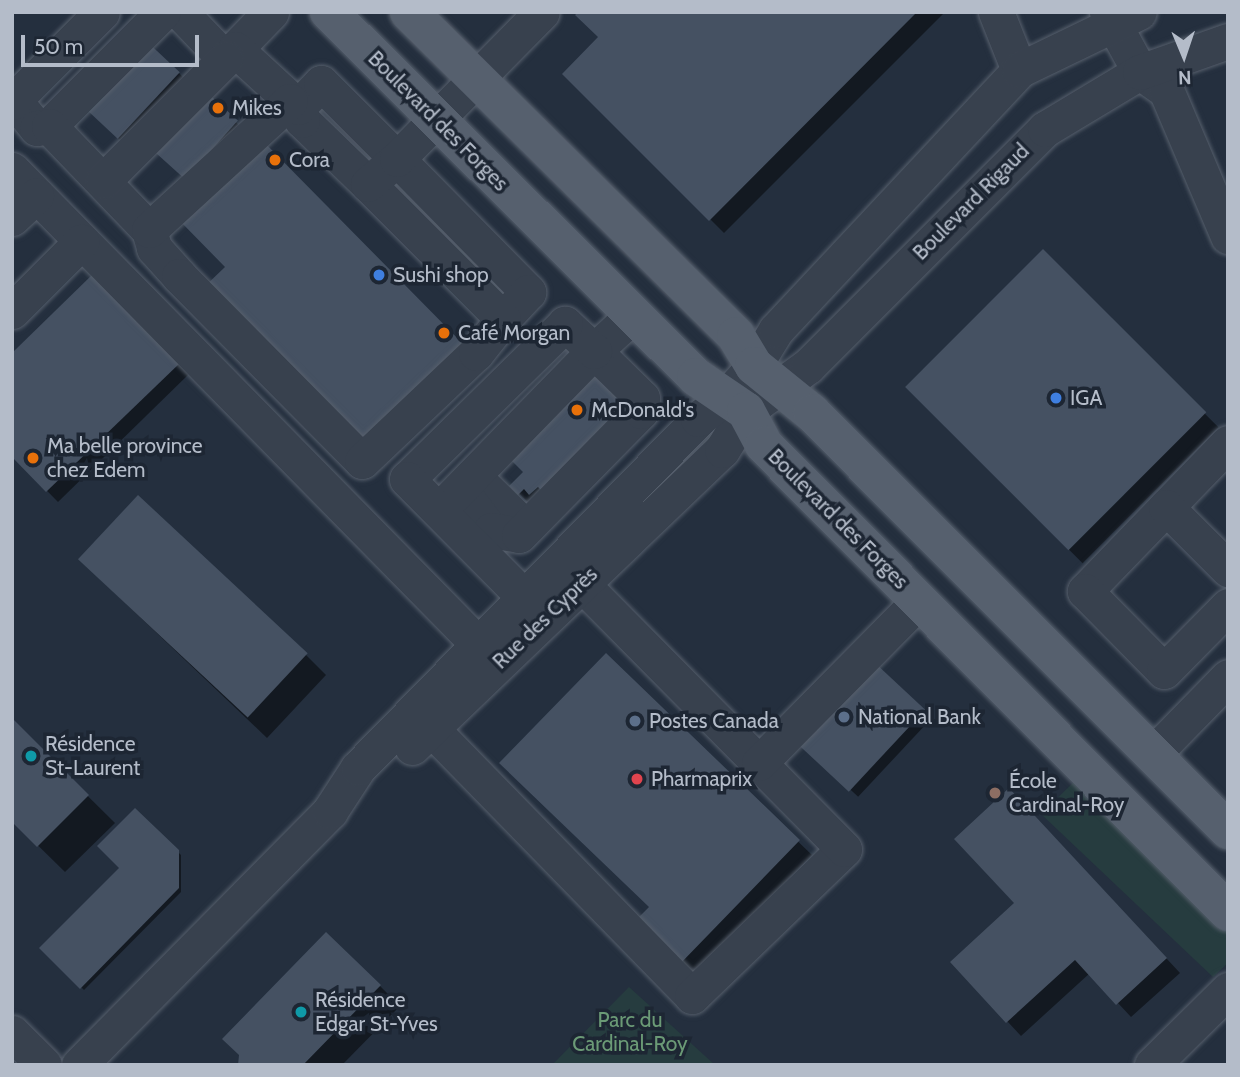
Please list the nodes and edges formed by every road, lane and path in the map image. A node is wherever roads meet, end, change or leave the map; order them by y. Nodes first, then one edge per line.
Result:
1 (102, 12) edge
2 (163, 12) edge
3 (180, 12) edge
4 (329, 12) edge
5 (409, 12) edge
6 (542, 12) edge
7 (996, 12) edge
8 (1119, 16) edge
9 (245, 32) edge
10 (1228, 41) edge
11 (1019, 70) junction
12 (1140, 72) junction
13 (476, 79) junction
14 (13, 101) edge
15 (294, 104) junction
16 (436, 119) junction
17 (49, 126) junction
18 (397, 159) junction
19 (12, 170) edge
20 (103, 181) junction
21 (368, 184) junction
22 (24, 207) edge
23 (149, 230) junction
24 (1228, 236) edge
25 (81, 242) junction
26 (12, 311) edge
27 (633, 315) junction
28 (503, 318) junction
29 (594, 351) junction
30 (766, 377) junction
31 (737, 404) junction
32 (1228, 443) edge
33 (362, 461) junction
34 (458, 491) junction
35 (328, 492) junction
36 (1166, 507) junction
37 (1228, 569) edge
38 (571, 572) junction
39 (919, 601) junction
40 (1228, 607) edge
41 (535, 608) junction
42 (479, 645) junction
43 (1228, 677) edge
44 (423, 720) junction
45 (1152, 755) junction
46 (759, 763) junction
47 (1228, 830) edge
48 (1228, 912) edge
49 (1228, 990) edge
50 (12, 1033) edge
51 (44, 1065) edge
52 (79, 1065) edge
53 (1152, 1065) edge

1 - 14 street
2 - 17 street
3 - 9 street
4 - 16 main road, Boulevard des Forges
5 - 13 main road
6 - 13 street
7 - 11 street
8 - 11 street, Boulevard Rigaud
8 - 12 street
9 - 15 street
9 - 20 street
10 - 12 street, Boulevard Rigaud
11 - 30 street, Boulevard Rigaud
12 - 24 street
12 - 30 street, Boulevard Rigaud
13 - 16 street
13 - 30 main road
14 - 17 street
15 - 18 street
15 - 21 street
15 - 23 street
16 - 18 street
16 - 27 main road, Boulevard des Forges
17 - 20 street
18 - 21 street
18 - 28 street
19 - 22 street
20 - 23 street
21 - 28 street
22 - 25 street
23 - 33 street
25 - 26 street
25 - 35 street
27 - 29 street
27 - 31 main road, Boulevard des Forges
28 - 33 street
29 - 34 street
29 - 34 street
29 - 34 street
30 - 31 street, Boulevard Rigaud
30 - 45 main road
31 - 38 street, Rue des Cyprès
31 - 39 main road, Boulevard des Forges
32 - 36 street
33 - 35 street
34 - 41 street
35 - 42 street
36 - 37 street
36 - 40 street
38 - 41 street, Rue des Cyprès
38 - 46 street
39 - 46 street
39 - 48 main road, Boulevard des Forges
41 - 42 street, Rue des Cyprès
41 - 44 street, Rue des Cyprès
42 - 44 street, Rue des Cyprès
43 - 45 street
44 - 46 street
44 - 52 street, Rue des Cyprès
45 - 47 main road
49 - 53 street
50 - 51 street

